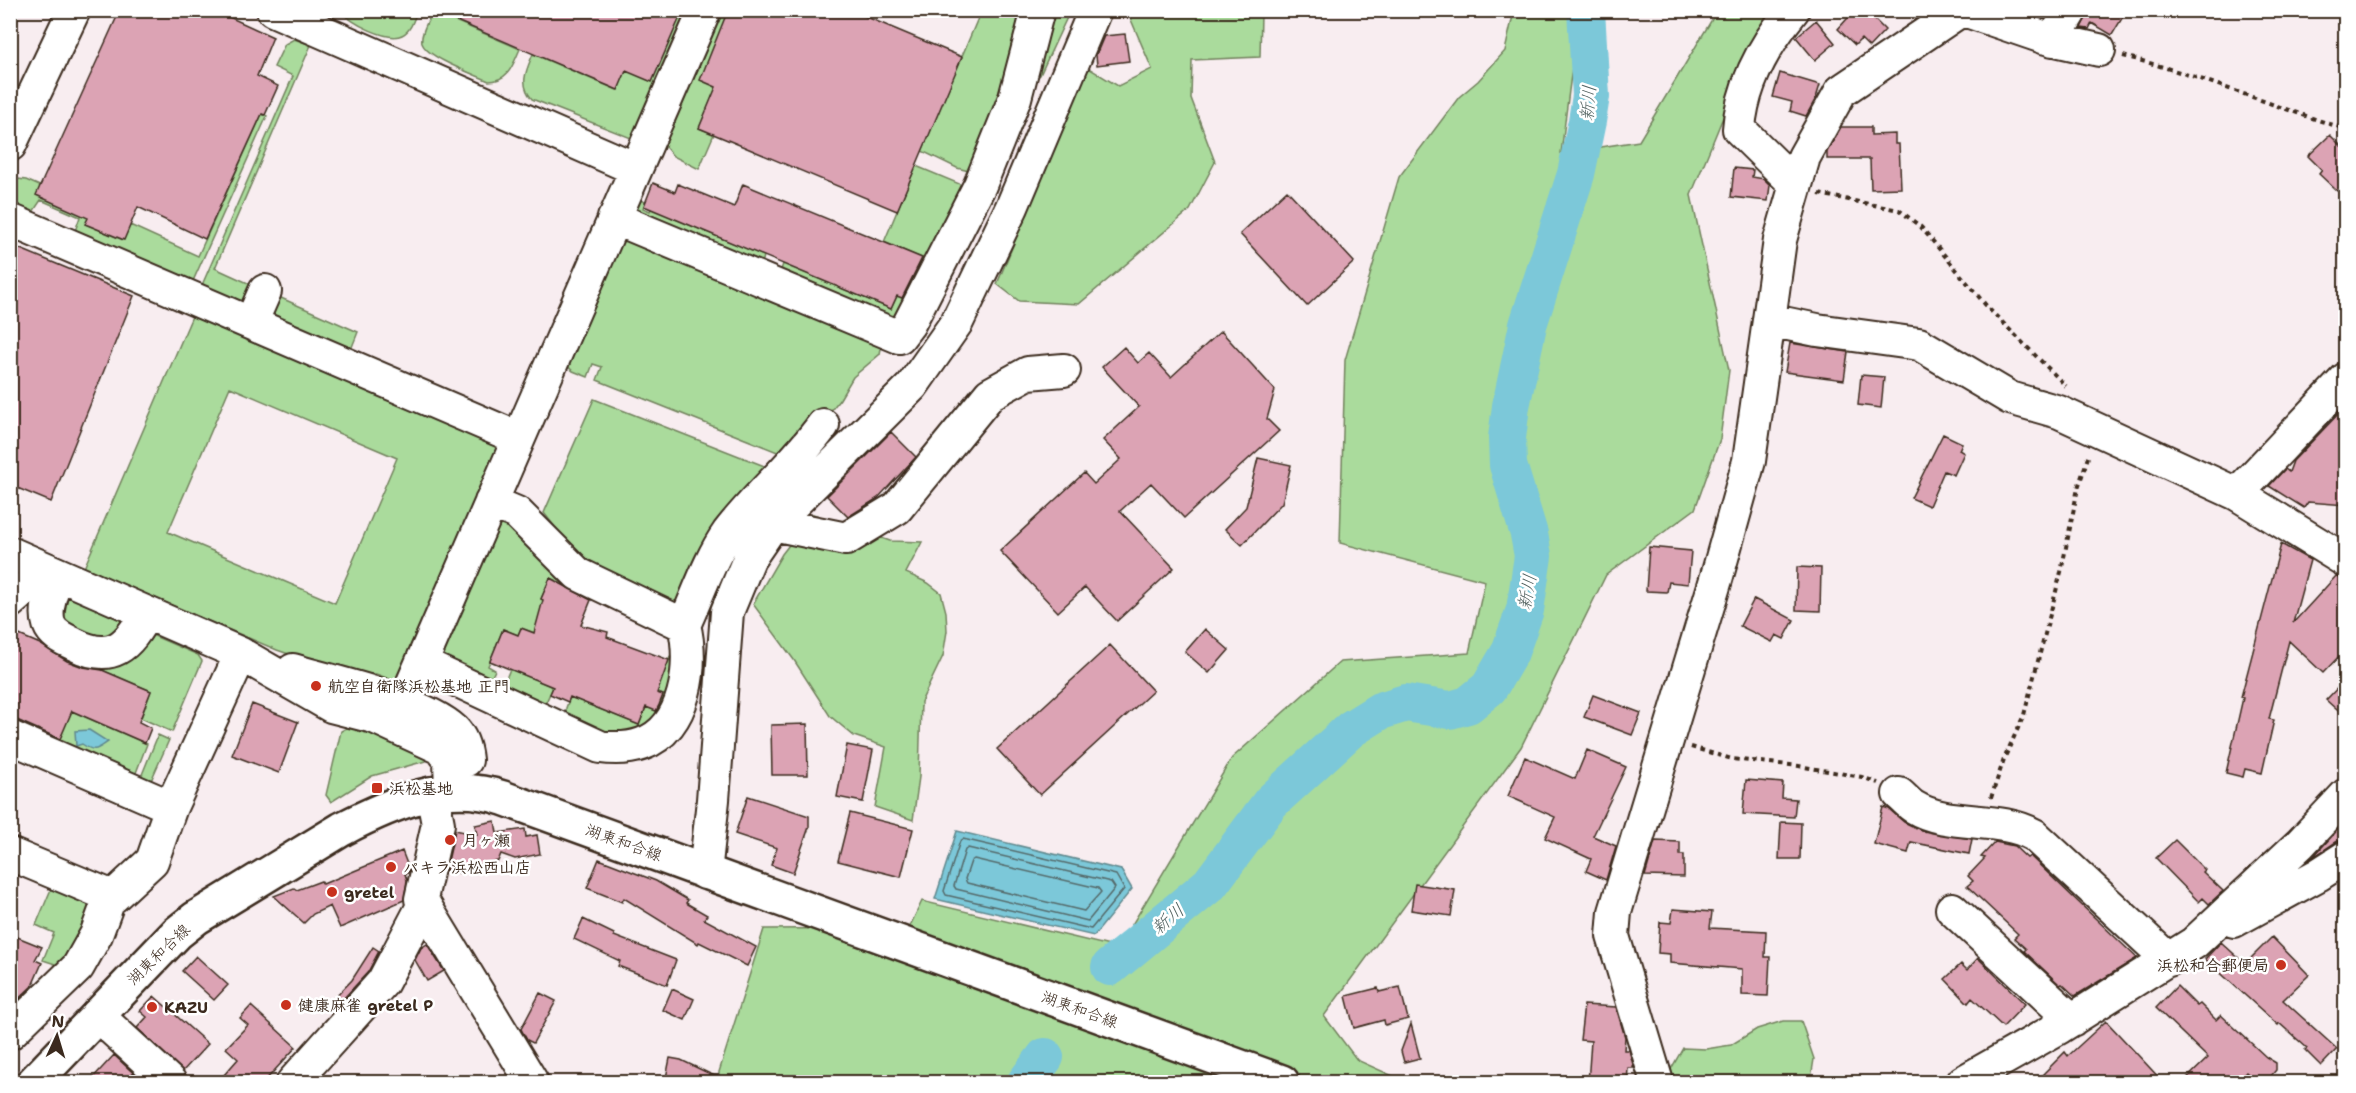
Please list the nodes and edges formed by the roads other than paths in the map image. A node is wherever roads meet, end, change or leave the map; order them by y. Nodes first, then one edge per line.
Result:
1 (74, 10) edge
2 (273, 10) edge
3 (705, 10) edge
4 (1038, 10) edge
5 (1095, 10) edge
6 (1793, 10) edge
7 (1962, 10) edge
8 (2072, 10) edge
9 (2053, 40) junction
10 (2099, 50) road end
11 (19, 104) edge
12 (10, 145) edge
13 (636, 169) junction
14 (1796, 184) junction
15 (614, 218) junction
16 (10, 220) edge
17 (266, 291) dead end
18 (1768, 320) junction
19 (251, 323) junction
20 (1064, 370) dead end
21 (2346, 379) edge
22 (823, 425) dead end
23 (518, 438) junction
24 (2236, 494) junction
25 (491, 502) junction
26 (773, 524) junction
27 (10, 553) edge
28 (2346, 561) edge
29 (50, 571) junction
30 (10, 602) edge
31 (146, 613) junction
32 (684, 625) junction
33 (241, 654) junction
34 (422, 664) junction
35 (404, 703) junction
36 (10, 737) edge
37 (450, 791) junction
38 (1899, 794) road end
39 (2346, 795) edge
40 (171, 807) junction
41 (10, 854) edge
42 (2346, 857) edge
43 (705, 873) junction
44 (110, 897) junction
45 (423, 904) junction
46 (1952, 909) dead end
47 (2182, 951) junction
48 (97, 1016) junction
49 (2072, 1020) junction
50 (10, 1033) edge
51 (34, 1083) edge
52 (170, 1083) edge
53 (293, 1083) edge
54 (532, 1083) edge
55 (1282, 1083) edge
56 (1657, 1083) edge
57 (1963, 1083) edge

1 - 11 street
2 - 13 street
3 - 13 street
4 - 15 street
5 - 26 street
6 - 14 street
7 - 9 street
7 - 14 street
8 - 9 street
9 - 10 street
11 - 12 street
13 - 15 street
14 - 18 street
15 - 23 street
16 - 19 street
17 - 19 street
18 - 24 street
18 - 56 street
19 - 23 street
20 - 26 street
21 - 24 street
22 - 32 street
23 - 25 street
24 - 28 street
25 - 32 street
25 - 34 street
26 - 43 street
27 - 29 street
29 - 30 street
29 - 31 street
29 - 31 street
31 - 33 street
32 - 34 street
33 - 35 street
33 - 37 street
33 - 40 street
34 - 35 street
35 - 37 street
36 - 40 street
37 - 43 main road, 湖東和合線
37 - 45 street
37 - 48 main road, 湖東和合線
38 - 47 street
39 - 47 street
40 - 44 street
41 - 44 street
42 - 47 street
43 - 55 main road, 湖東和合線
44 - 50 street
45 - 53 street
45 - 54 street
46 - 49 street
47 - 49 street
48 - 51 main road, 湖東和合線
48 - 52 street
49 - 57 street

